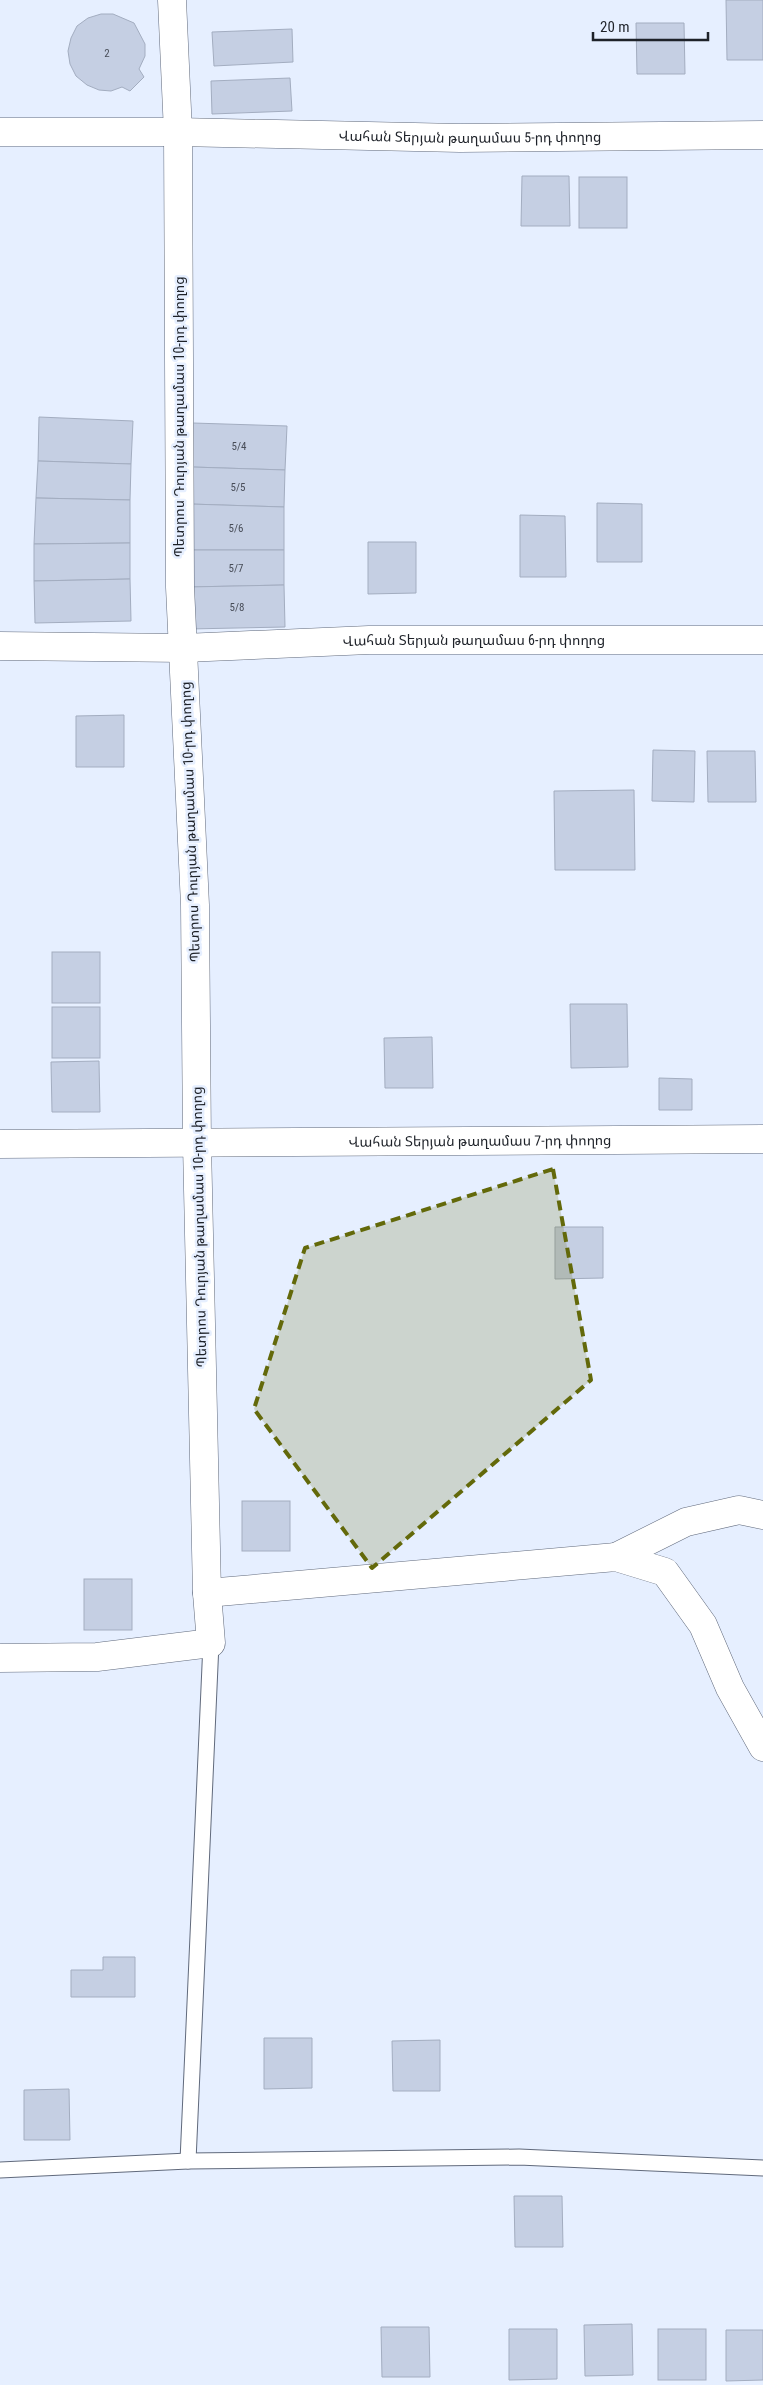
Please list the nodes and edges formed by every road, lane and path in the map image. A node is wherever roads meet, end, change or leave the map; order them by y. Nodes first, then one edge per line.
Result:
1 (172, 0) edge
2 (0, 132) edge
3 (178, 132) junction
4 (763, 135) edge
5 (763, 640) edge
6 (0, 646) edge
7 (184, 648) junction
8 (763, 1139) edge
9 (0, 1144) edge
10 (197, 1144) junction
11 (763, 1515) edge
12 (616, 1557) junction
13 (207, 1593) junction
14 (210, 1643) junction
15 (0, 1658) edge
16 (763, 1747) edge
17 (188, 2161) junction
18 (763, 2168) edge
19 (0, 2170) edge

1 - 3 street, Պետրոս Դուրյան թաղամաս 10-րդ փողոց
2 - 3 street, Վահան Տերյան թաղամաս 5-րդ փողոց
3 - 4 street, Վահան Տերյան թաղամաս 5-րդ փողոց
3 - 7 street, Պետրոս Դուրյան թաղամաս 10-րդ փողոց
5 - 7 street, Վահան Տերյան թաղամաս 6-րդ փողոց
6 - 7 street, Վահան Տերյան թաղամաս 6-րդ փողոց
7 - 10 street, Պետրոս Դուրյան թաղամաս 10-րդ փողոց
8 - 10 street, Վահան Տերյան թաղամաս 7-րդ փողոց
9 - 10 street, Վահան Տերյան թաղամաս 7-րդ փողոց
10 - 13 street, Պետրոս Դուրյան թաղամաս 10-րդ փողոց
11 - 12 street
12 - 13 street
12 - 16 street
13 - 14 street, Պետրոս Դուրյան թաղամաս 10-րդ փողոց
14 - 15 street
14 - 17 lane
17 - 18 lane
17 - 19 lane

